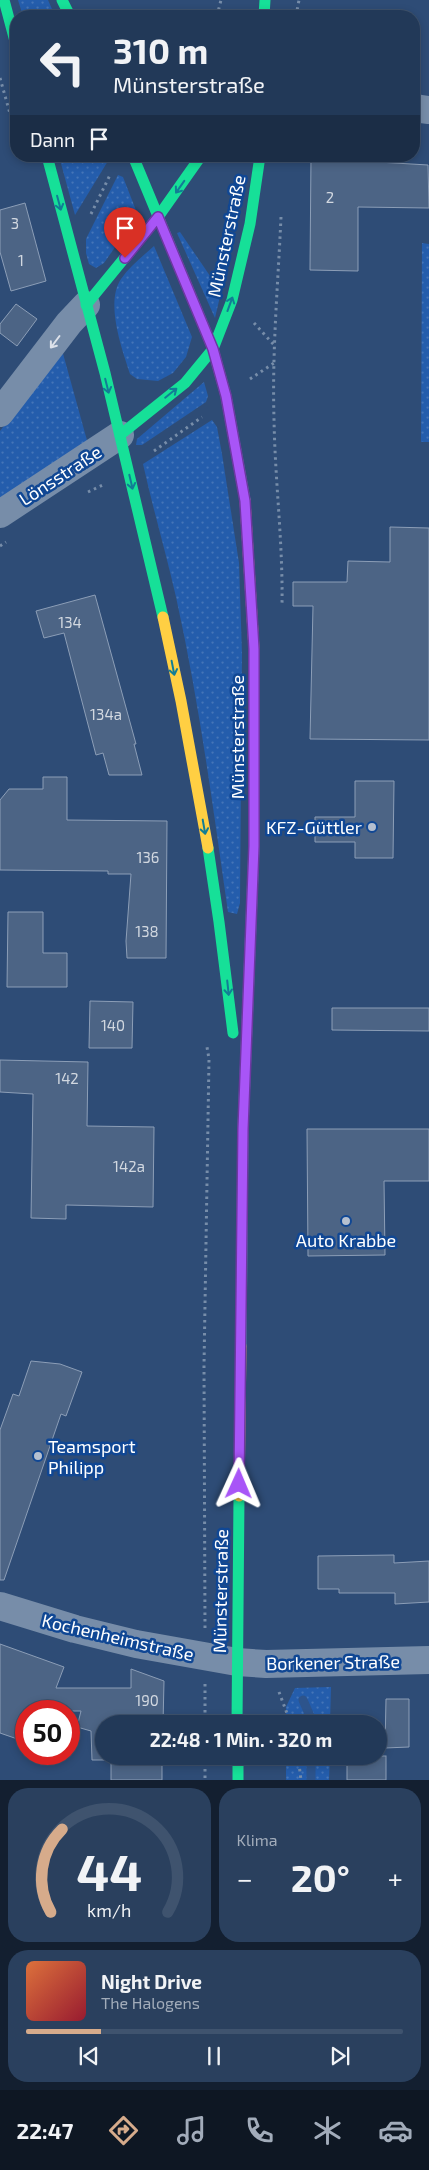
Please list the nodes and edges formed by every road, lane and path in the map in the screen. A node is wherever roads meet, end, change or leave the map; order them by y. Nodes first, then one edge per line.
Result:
1 (4, 0) edge
2 (10, 22) edge
3 (0, 78) edge
4 (10, 114) edge
5 (49, 162) edge
6 (135, 162) edge
7 (197, 162) edge
8 (259, 162) edge
9 (111, 172) dead end
10 (158, 217) junction
11 (73, 253) junction
12 (232, 300) junction
13 (86, 305) junction
14 (275, 346) dead end
15 (213, 349) junction
16 (274, 362) dead end
17 (226, 396) junction
18 (0, 413) edge
19 (120, 435) junction
20 (95, 453) junction
21 (128, 469) junction
22 (104, 485) junction
23 (106, 494) dead end
24 (0, 514) edge
25 (206, 1039) dead end
26 (243, 1129) junction
27 (0, 1606) edge
28 (205, 1657) junction
29 (429, 1660) edge
30 (237, 1662) junction
31 (205, 1715) edge
32 (237, 1715) edge
33 (205, 1765) edge
34 (238, 1765) edge
35 (299, 1765) edge
36 (205, 1780) edge
37 (238, 1780) edge
38 (301, 1780) edge

1 - 2 main road
3 - 4 path
5 -> 11 main road, Münsterstraße
6 - 10 main road, Münsterstraße
7 -> 10 main road
8 - 12 main road, Münsterstraße
9 - 11 path
10 - 13 main road
10 - 15 main road, Münsterstraße
11 - 13 main road, Münsterstraße
12 - 14 path
15 -> 12 main road, Münsterstraße
13 -> 18 street
13 -> 19 main road, Münsterstraße
15 - 17 main road, Münsterstraße
19 -> 15 main road, Münsterstraße
16 - 17 path
17 - 21 path
17 - 26 main road, Münsterstraße
19 - 20 street, Lönsstraße
19 - 21 main road, Münsterstraße
20 - 22 path
20 - 24 street, Lönsstraße
21 - 22 path
21 -> 26 main road, Münsterstraße
22 - 23 path
25 - 28 path
26 - 30 main road, Münsterstraße
27 - 28 street, Kochenheimstraße
28 - 30 street, Kochenheimstraße
28 - 31 path
29 - 30 street, Borkener Straße
30 - 32 main road, Münsterstraße
33 - 36 path
34 - 37 main road
35 - 38 path

